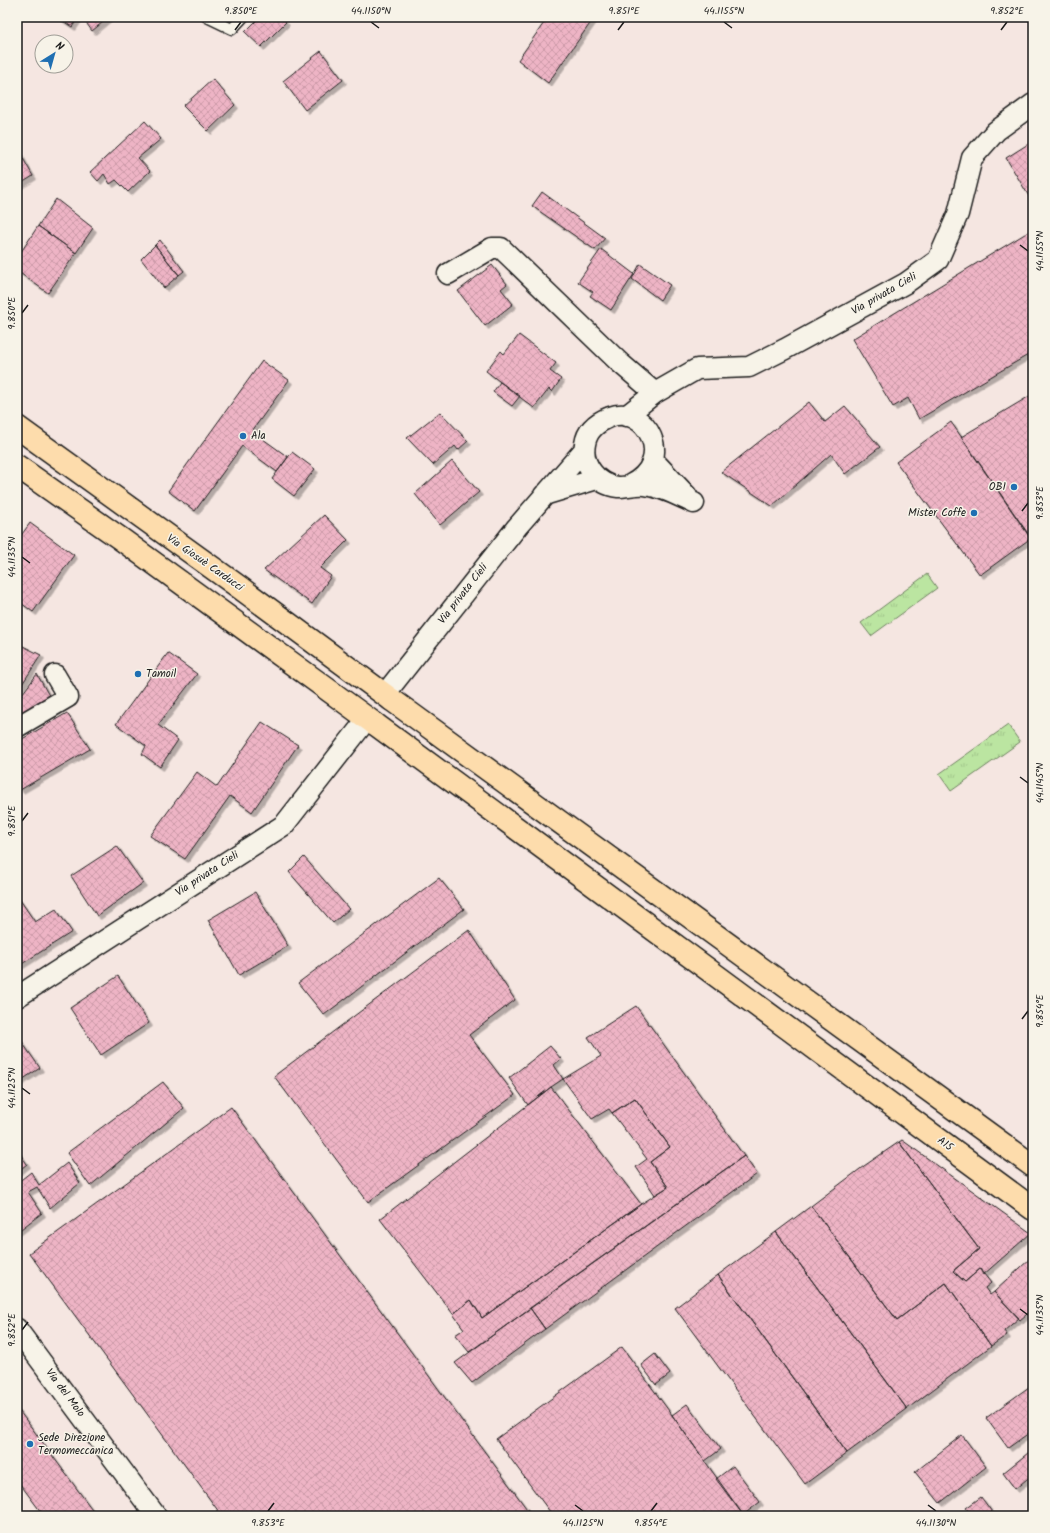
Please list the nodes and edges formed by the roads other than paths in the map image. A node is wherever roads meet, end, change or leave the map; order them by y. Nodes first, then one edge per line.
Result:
1 (207, 17) edge
2 (243, 17) edge
3 (1033, 104) edge
4 (448, 274) dead end
5 (654, 393) junction
6 (626, 416) junction
7 (17, 427) edge
8 (649, 432) junction
9 (584, 450) junction
10 (654, 461) junction
11 (17, 466) edge
12 (597, 479) junction
13 (630, 485) junction
14 (544, 495) junction
15 (55, 675) dead end
16 (388, 697) junction
17 (371, 721) junction
18 (17, 727) edge
19 (17, 996) edge
20 (1033, 1166) edge
21 (1033, 1209) edge
22 (17, 1329) edge
23 (156, 1516) edge

1 - 2 lane
3 - 5 street, Via privata Cieli
4 - 5 street
5 - 6 street, Via privata Cieli
5 - 8 street
6 - 8 street
6 - 9 street
7 - 16 main road, Via Giosuè Carducci
8 - 10 street
9 - 12 street
9 - 14 street, Via privata Cieli
10 - 13 street
10 - 13 street
11 - 17 main road
12 - 13 street
12 - 14 street
14 - 16 street, Via privata Cieli
15 - 18 street
16 - 20 main road, Via Giosuè Carducci
17 - 19 street, Via privata Cieli
17 - 21 main road, A15 / A15
22 - 23 street, Via del Molo

